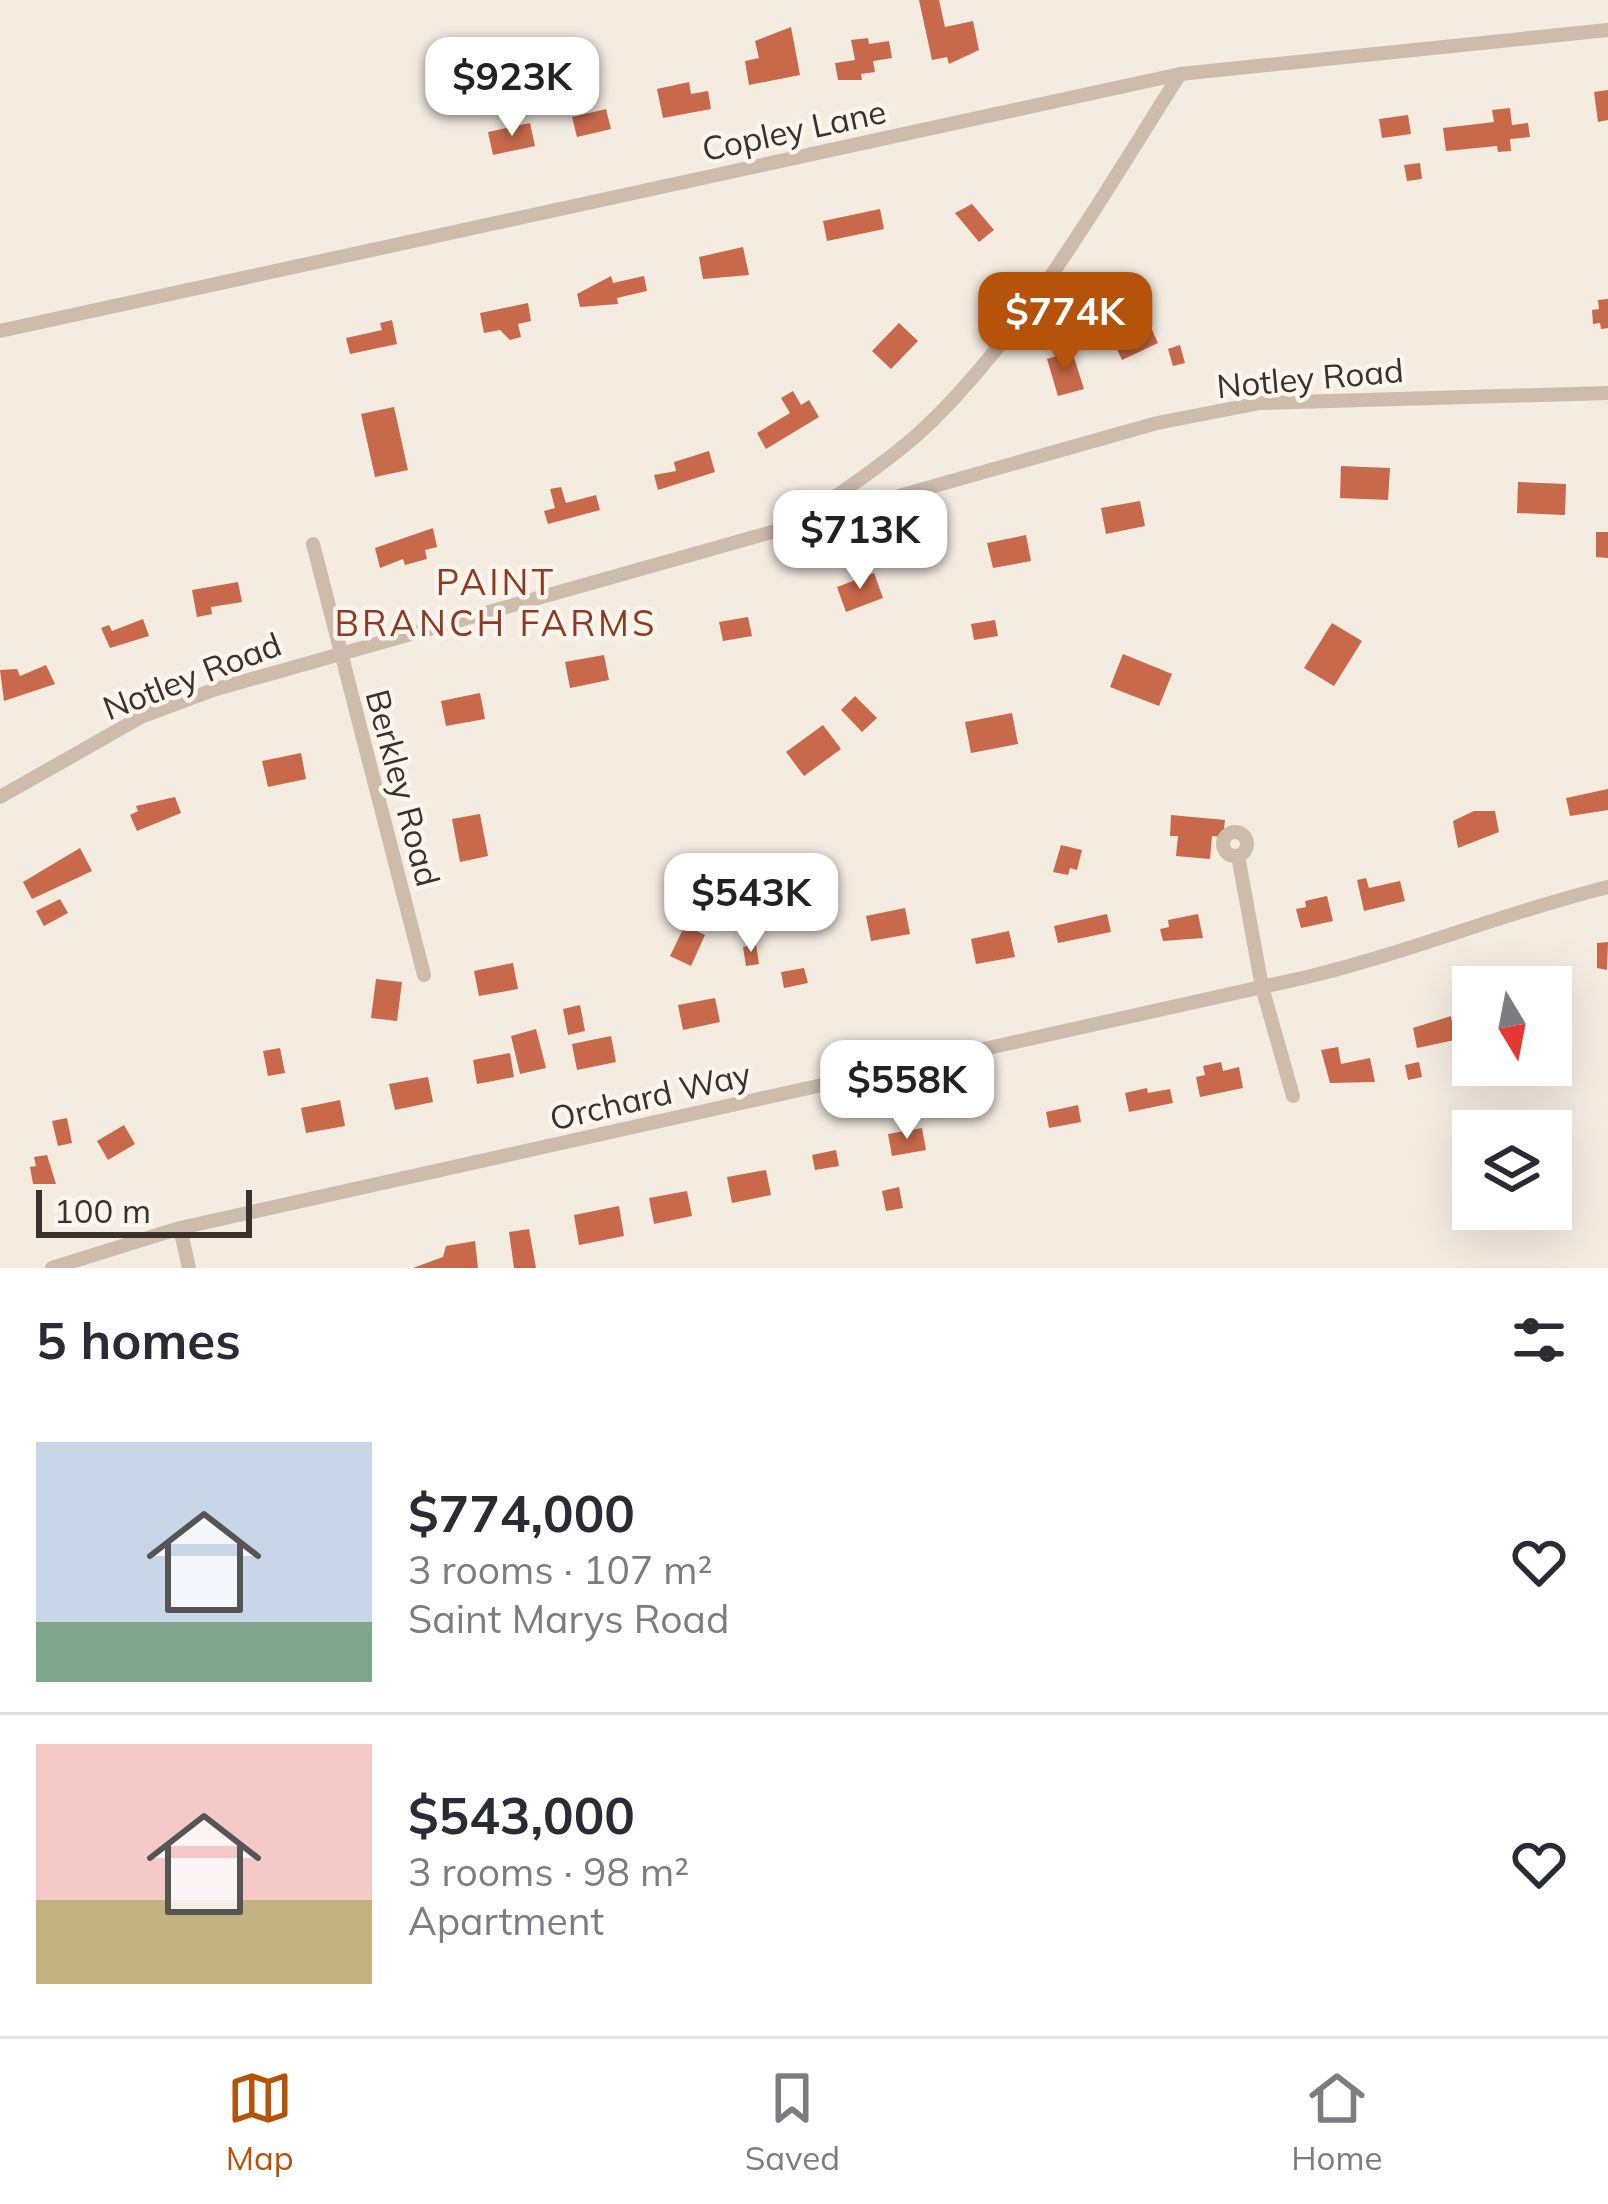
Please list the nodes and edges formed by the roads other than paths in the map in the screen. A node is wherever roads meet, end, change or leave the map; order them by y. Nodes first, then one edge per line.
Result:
1 (1608, 30) edge
2 (1180, 74) junction
3 (0, 331) edge
4 (1608, 393) edge
5 (801, 522) junction
6 (314, 544) dead end
7 (339, 652) junction
8 (0, 797) edge
9 (1238, 856) dead end
10 (1608, 886) edge
11 (424, 975) dead end
12 (1262, 987) junction
13 (1293, 1096) dead end
14 (180, 1228) junction
15 (52, 1268) edge
16 (189, 1268) edge

1 - 2 street, Copley Lane
2 - 3 street, Copley Lane
2 - 5 street
4 - 5 street, Notley Road
5 - 7 street, Notley Road
6 - 7 street, Berkley Road
7 - 8 street, Notley Road
7 - 11 street, Berkley Road
9 - 12 street
10 - 12 street, Orchard Way
12 - 13 street
12 - 14 street, Orchard Way
14 - 15 street, Orchard Way
14 - 16 street

